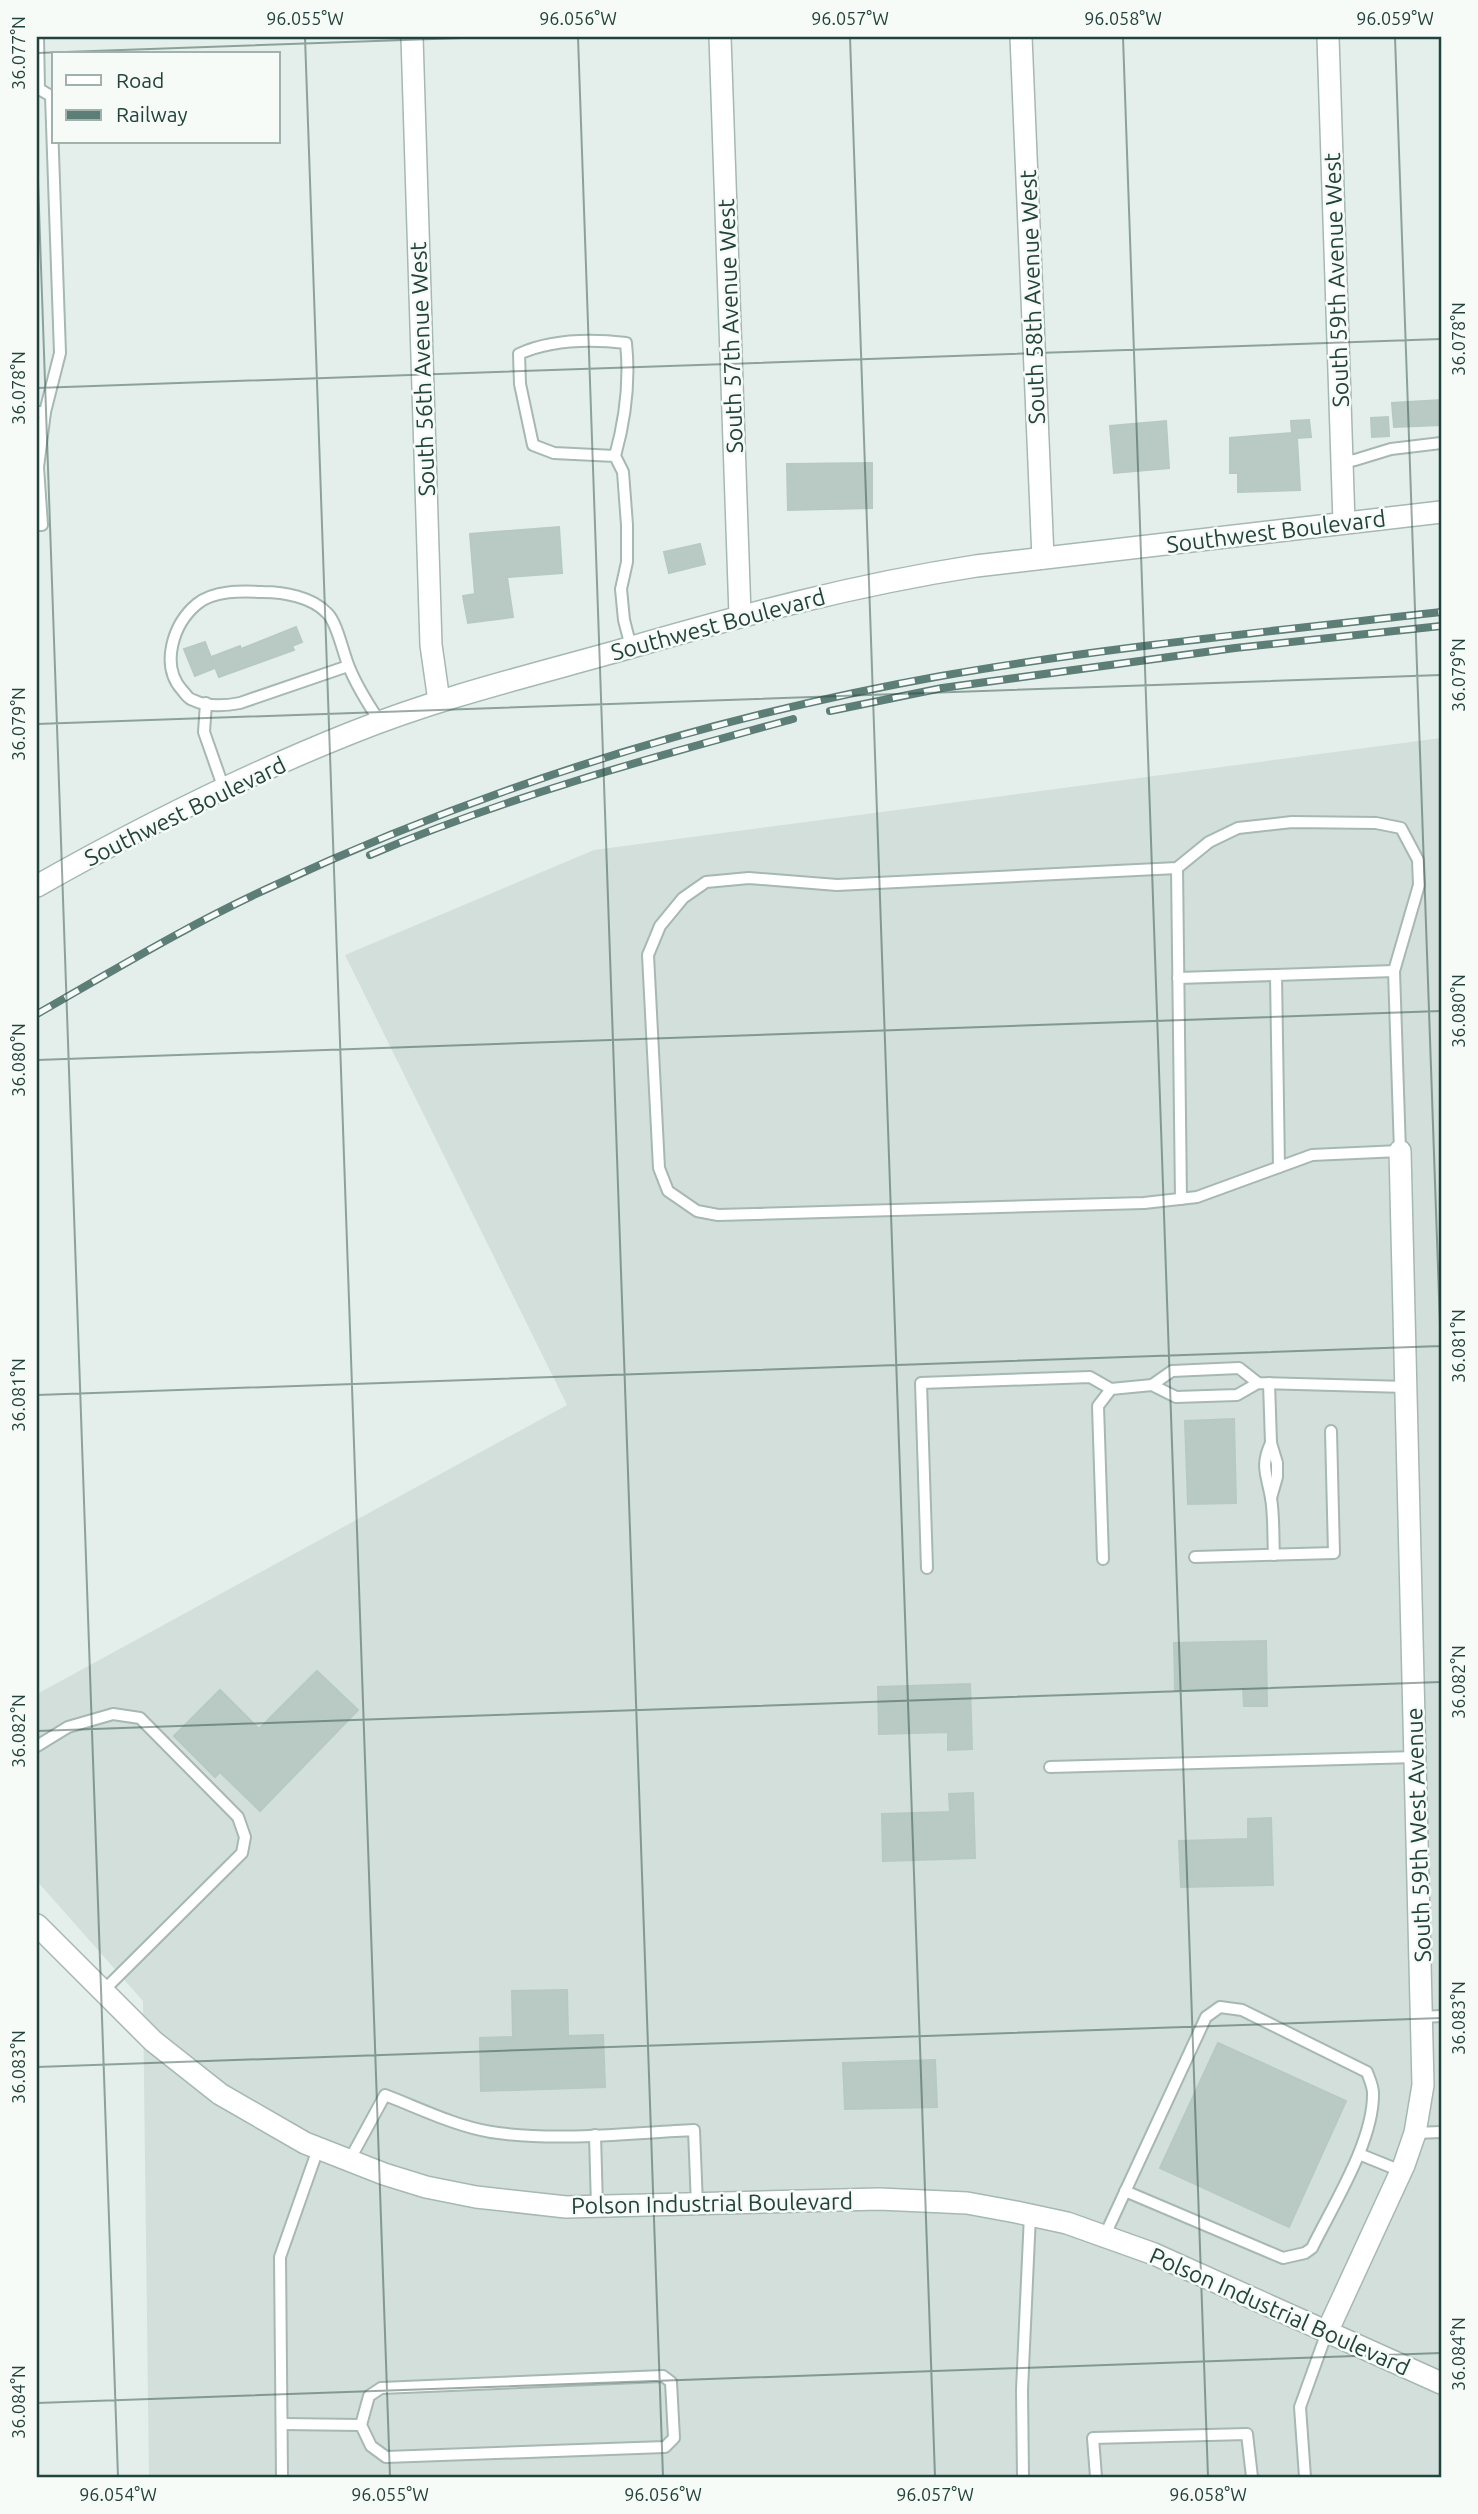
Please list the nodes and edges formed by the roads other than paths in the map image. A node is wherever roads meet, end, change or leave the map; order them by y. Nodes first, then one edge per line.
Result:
1 (38, 37) edge
2 (412, 37) edge
3 (720, 37) edge
4 (1021, 37) edge
5 (1328, 37) edge
6 (38, 89) edge
7 (52, 125) edge
8 (53, 144) edge
9 (41, 412) edge
10 (1441, 443) edge
11 (615, 456) junction
12 (1342, 462) junction
13 (1441, 512) edge
14 (1344, 523) junction
15 (37, 525) edge
16 (1043, 558) junction
17 (740, 615) junction
18 (631, 647) junction
19 (348, 666) junction
20 (439, 701) junction
21 (206, 703) junction
22 (380, 722) junction
23 (224, 789) junction
24 (1177, 868) junction
25 (37, 886) edge
26 (1394, 971) junction
27 (1276, 975) junction
28 (1178, 978) junction
29 (1400, 1151) junction
30 (1279, 1167) junction
31 (1181, 1199) junction
32 (1263, 1383) junction
33 (1152, 1385) junction
34 (1406, 1387) junction
35 (1111, 1389) junction
36 (1331, 1431) dead end
37 (1274, 1555) junction
38 (1195, 1557) dead end
39 (1103, 1559) dead end
40 (927, 1568) dead end
41 (37, 1746) edge
42 (1416, 1758) junction
43 (1050, 1767) dead end
44 (37, 1925) edge
45 (102, 1992) junction
46 (1432, 2016) edge
47 (1441, 2132) edge
48 (1415, 2133) junction
49 (595, 2135) junction
50 (318, 2149) junction
51 (1359, 2154) junction
52 (349, 2162) junction
53 (1401, 2171) junction
54 (1125, 2191) junction
55 (697, 2205) junction
56 (597, 2207) junction
57 (1030, 2215) junction
58 (1105, 2235) junction
59 (1327, 2332) junction
60 (1441, 2383) edge
61 (282, 2424) junction
62 (361, 2425) junction
63 (282, 2477) edge
64 (1023, 2477) edge
65 (1096, 2477) edge
66 (1252, 2477) edge
67 (1305, 2477) edge

1 - 6 lane
2 - 20 street, South 56th Avenue West
3 - 17 street, South 57th Avenue West
4 - 16 street, South 58th Avenue West
5 - 12 street, South 59th Avenue West
6 - 7 lane
8 - 9 lane
9 - 15 lane
10 - 12 lane
11 - 11 lane
11 - 18 lane
12 - 14 street, South 59th Avenue West
13 - 14 street, Southwest Boulevard
14 - 16 street, Southwest Boulevard
16 - 17 street, Southwest Boulevard
17 - 18 street, Southwest Boulevard
18 - 20 street, Southwest Boulevard
19 - 21 lane
19 - 21 lane
19 - 22 lane
20 - 22 street, Southwest Boulevard
21 - 23 lane
22 - 23 street, Southwest Boulevard
23 - 25 street, Southwest Boulevard
24 - 26 lane
24 - 28 lane
24 - 31 lane
26 - 27 lane
26 - 29 lane
27 - 28 lane
27 - 30 lane
28 - 31 lane
29 - 30 lane
29 - 34 street, South 59th West Avenue
30 - 31 lane
32 - 33 lane
32 - 33 lane
32 - 34 lane
32 - 37 lane
33 - 35 lane
34 - 42 street, South 59th West Avenue
35 - 39 lane
35 - 40 lane
36 - 37 lane
37 - 38 lane
41 - 45 lane
42 - 43 lane
42 - 46 street, South 59th West Avenue
44 - 45 street, Polson Industrial Boulevard
45 - 50 street, Polson Industrial Boulevard
46 - 48 street, South 59th West Avenue
47 - 48 lane
48 - 53 street, South 59th West Avenue
49 - 52 lane
49 - 55 lane
49 - 56 lane
50 - 52 street, Polson Industrial Boulevard
50 - 61 lane
51 - 53 lane
51 - 54 lane
51 - 54 lane
52 - 56 street, Polson Industrial Boulevard
53 - 59 street, South 59th West Avenue
54 - 58 lane
55 - 56 street, Polson Industrial Boulevard
55 - 57 street, Polson Industrial Boulevard
57 - 58 street, Polson Industrial Boulevard
57 - 64 lane
58 - 59 street, Polson Industrial Boulevard
59 - 60 street, Polson Industrial Boulevard
59 - 67 lane
61 - 62 lane
61 - 63 lane
62 - 62 lane
65 - 66 lane

